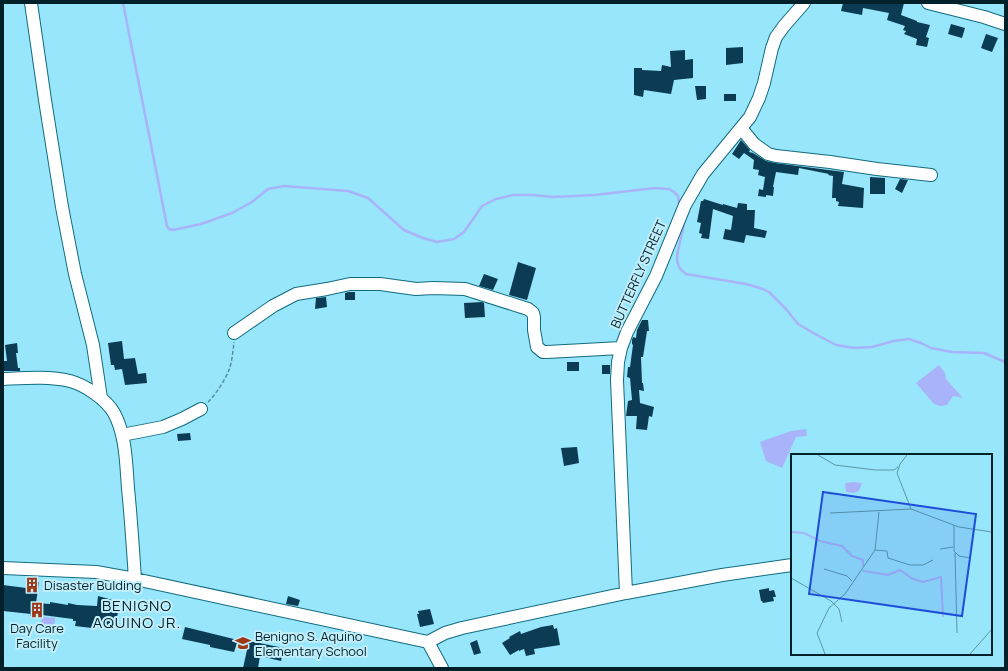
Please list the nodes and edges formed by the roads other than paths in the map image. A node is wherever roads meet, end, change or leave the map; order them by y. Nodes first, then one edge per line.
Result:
1 (31, 3) edge
2 (804, 3) edge
3 (928, 3) edge
4 (1005, 24) edge
5 (741, 128) junction
6 (931, 175) dead end
7 (234, 333) road end
8 (620, 348) junction
9 (3, 379) edge
10 (101, 398) junction
11 (201, 409) road end
12 (122, 435) junction
13 (791, 564) edge
14 (3, 568) edge
15 (135, 579) junction
16 (626, 593) junction
17 (428, 642) junction
18 (442, 668) edge

1 - 10 street
2 - 5 street, BUTTERFLY STREET
3 - 4 street
5 - 6 street
5 - 8 street, BUTTERFLY STREET
7 - 8 street
8 - 16 street, BUTTERFLY STREET
9 - 10 street
10 - 12 street
11 - 12 street
12 - 15 street
13 - 16 street
14 - 15 street
15 - 17 street
16 - 17 street
17 - 18 street

